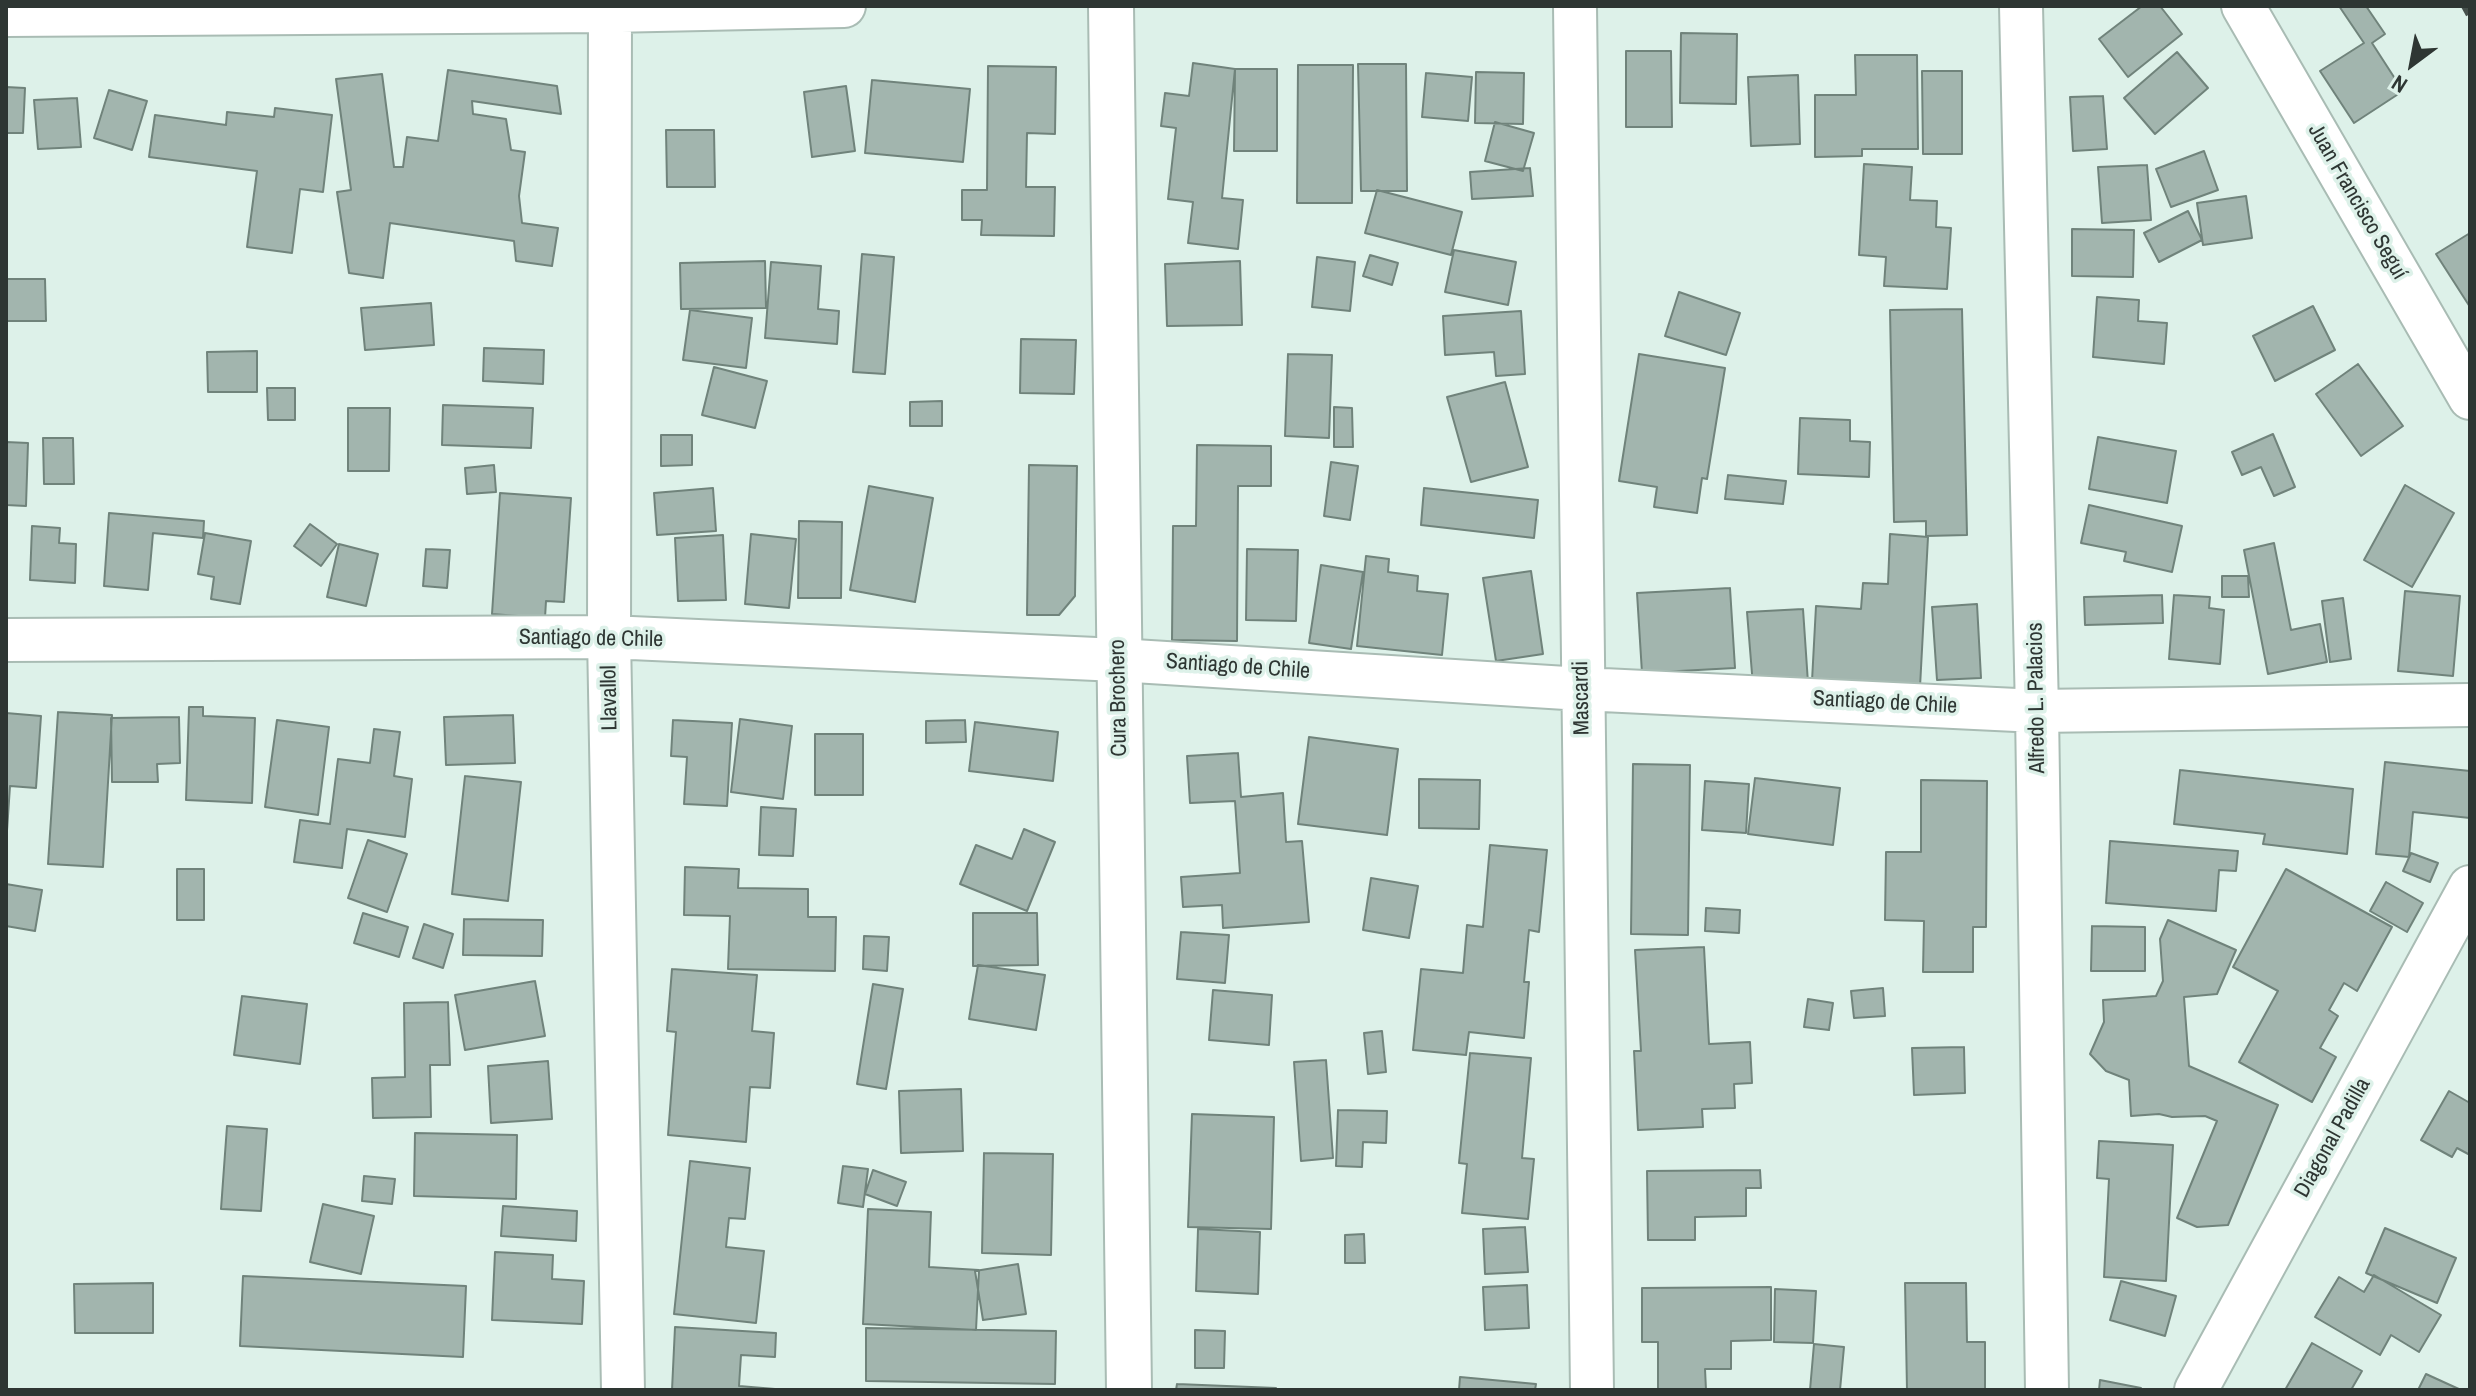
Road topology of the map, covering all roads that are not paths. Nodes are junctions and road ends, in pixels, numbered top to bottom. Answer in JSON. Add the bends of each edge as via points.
{"nodes":[{"id":1,"x":844,"y":6,"type":"edge"},
{"id":2,"x":1111,"y":6,"type":"edge"},
{"id":3,"x":1575,"y":6,"type":"edge"},
{"id":4,"x":2021,"y":6,"type":"edge"},
{"id":5,"x":2243,"y":6,"type":"edge"},
{"id":6,"x":610,"y":8,"type":"edge"},
{"id":7,"x":6,"y":15,"type":"edge"},
{"id":8,"x":2470,"y":398,"type":"edge"},
{"id":9,"x":609,"y":637,"type":"junction"},
{"id":10,"x":6,"y":640,"type":"edge"},
{"id":11,"x":1118,"y":660,"type":"junction"},
{"id":12,"x":1582,"y":689,"type":"junction"},
{"id":13,"x":2470,"y":705,"type":"edge"},
{"id":14,"x":2037,"y":711,"type":"junction"},
{"id":15,"x":2470,"y":887,"type":"edge"},
{"id":16,"x":623,"y":1390,"type":"edge"},
{"id":17,"x":1129,"y":1390,"type":"edge"},
{"id":18,"x":1592,"y":1390,"type":"edge"},
{"id":19,"x":2047,"y":1390,"type":"edge"},
{"id":20,"x":2196,"y":1390,"type":"edge"}],
"edges":[{"from":1,"to":6,"type":"street"},
{"from":2,"to":11,"type":"street","name":"Cura Brochero"},
{"from":3,"to":12,"type":"street","name":"Mascardi"},
{"from":4,"to":14,"type":"street","name":"Alfredo L. Palacios"},
{"from":5,"to":8,"type":"street","name":"Juan Francisco Seguí"},
{"from":6,"to":7,"type":"street"},
{"from":6,"to":9,"type":"street","name":"Llavallol"},
{"from":9,"to":10,"type":"street","name":"Santiago de Chile"},
{"from":9,"to":11,"type":"street","name":"Santiago de Chile"},
{"from":9,"to":16,"type":"street","name":"Llavallol"},
{"from":11,"to":12,"type":"street","name":"Santiago de Chile"},
{"from":11,"to":17,"type":"street","name":"Cura Brochero"},
{"from":12,"to":14,"type":"street","name":"Santiago de Chile"},
{"from":12,"to":18,"type":"street","name":"Mascardi"},
{"from":13,"to":14,"type":"street","name":"Santiago de Chile"},
{"from":14,"to":19,"type":"street","name":"Alfredo L. Palacios"},
{"from":15,"to":20,"type":"street","name":"Diagonal Padilla"}]}
